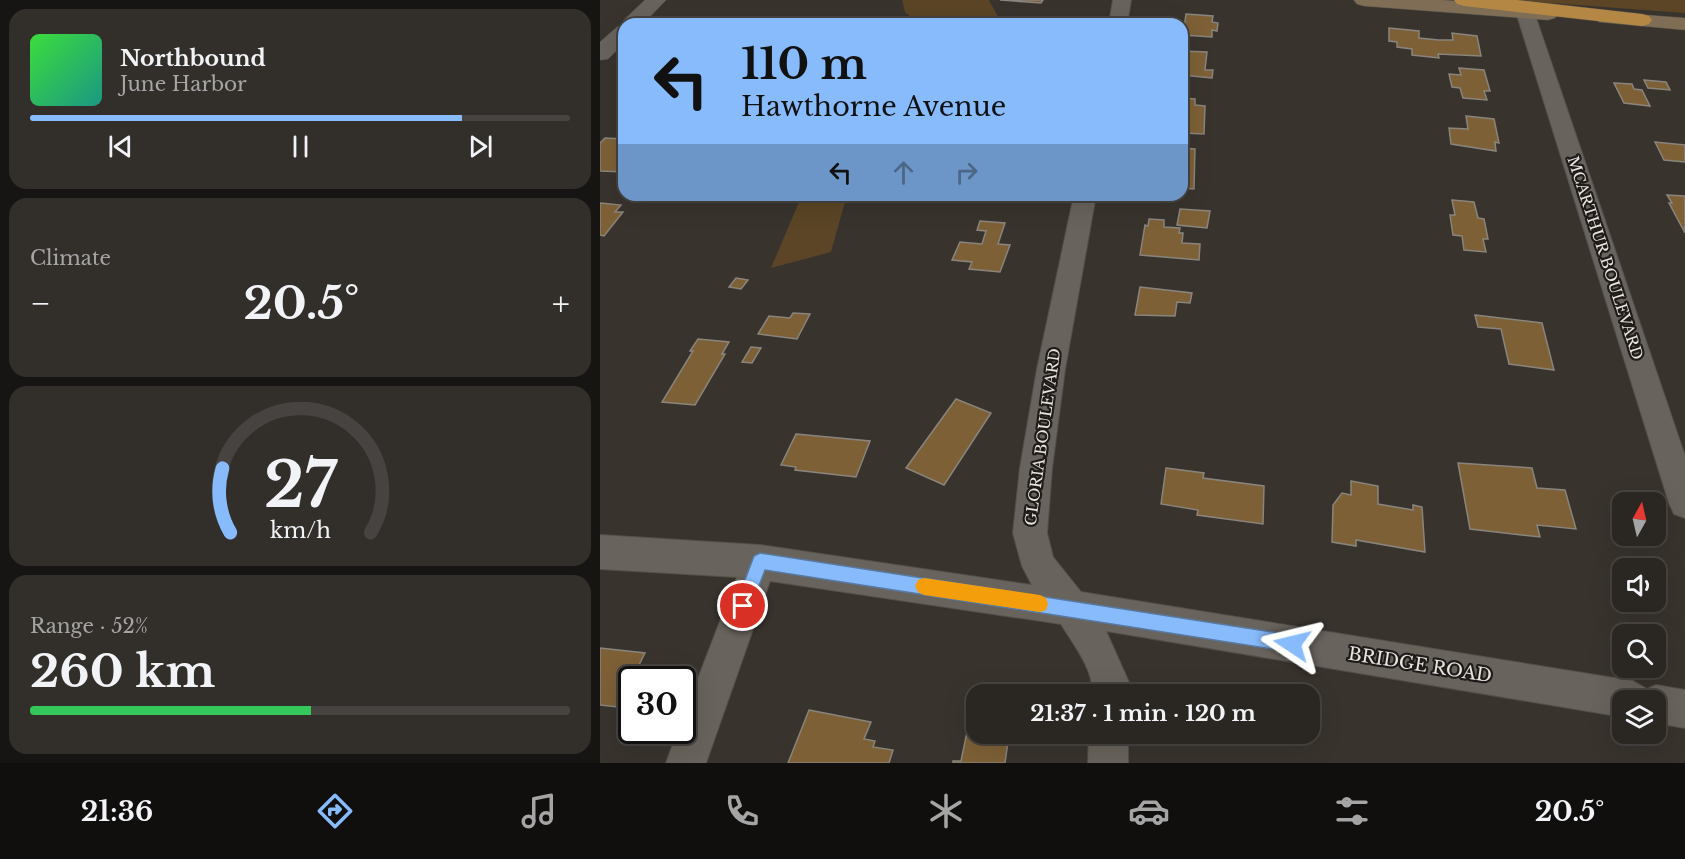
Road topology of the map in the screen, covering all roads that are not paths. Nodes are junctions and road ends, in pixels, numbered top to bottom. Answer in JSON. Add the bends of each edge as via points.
{"nodes":[{"id":1,"x":656,"y":0,"type":"edge"},
{"id":2,"x":1122,"y":0,"type":"edge"},
{"id":3,"x":1364,"y":0,"type":"edge"},
{"id":4,"x":1464,"y":0,"type":"edge"},
{"id":5,"x":1525,"y":12,"type":"junction"},
{"id":6,"x":637,"y":18,"type":"edge"},
{"id":7,"x":1119,"y":18,"type":"edge"},
{"id":8,"x":1642,"y":20,"type":"junction"},
{"id":9,"x":1685,"y":24,"type":"edge"},
{"id":10,"x":618,"y":37,"type":"edge"},
{"id":11,"x":600,"y":54,"type":"edge"},
{"id":12,"x":1083,"y":201,"type":"edge"},
{"id":13,"x":1685,"y":503,"type":"edge"},
{"id":14,"x":600,"y":552,"type":"edge"},
{"id":15,"x":760,"y":562,"type":"junction"},
{"id":16,"x":1072,"y":609,"type":"junction"},
{"id":17,"x":1111,"y":684,"type":"edge"},
{"id":18,"x":1612,"y":696,"type":"edge"},
{"id":19,"x":1666,"y":706,"type":"edge"},
{"id":20,"x":1685,"y":709,"type":"edge"},
{"id":21,"x":1109,"y":744,"type":"edge"},
{"id":22,"x":686,"y":763,"type":"edge"},
{"id":23,"x":1108,"y":763,"type":"edge"}],
"edges":[{"from":1,"to":6,"type":"street"},
{"from":2,"to":7,"type":"street"},
{"from":3,"to":5,"type":"main road"},
{"from":4,"to":8,"type":"highway"},
{"from":5,"to":8,"type":"main road"},
{"from":5,"to":13,"type":"street","name":"MCARTHUR BOULEVARD"},
{"from":8,"to":9,"type":"main road"},
{"from":10,"to":11,"type":"street"},
{"from":12,"to":16,"type":"street","name":"GLORIA BOULEVARD","via":[[1049,380],[1030,533],[1039,566]]},
{"from":14,"to":15,"type":"street","name":"BRIDGE ROAD"},
{"from":15,"to":16,"type":"street","name":"BRIDGE ROAD"},
{"from":15,"to":22,"type":"street"},
{"from":16,"to":17,"type":"street","name":"GLORIA BOULEVARD","via":[[1096,648]]},
{"from":16,"to":18,"type":"street","name":"BRIDGE ROAD"},
{"from":19,"to":20,"type":"street"},
{"from":21,"to":23,"type":"street"}]}
